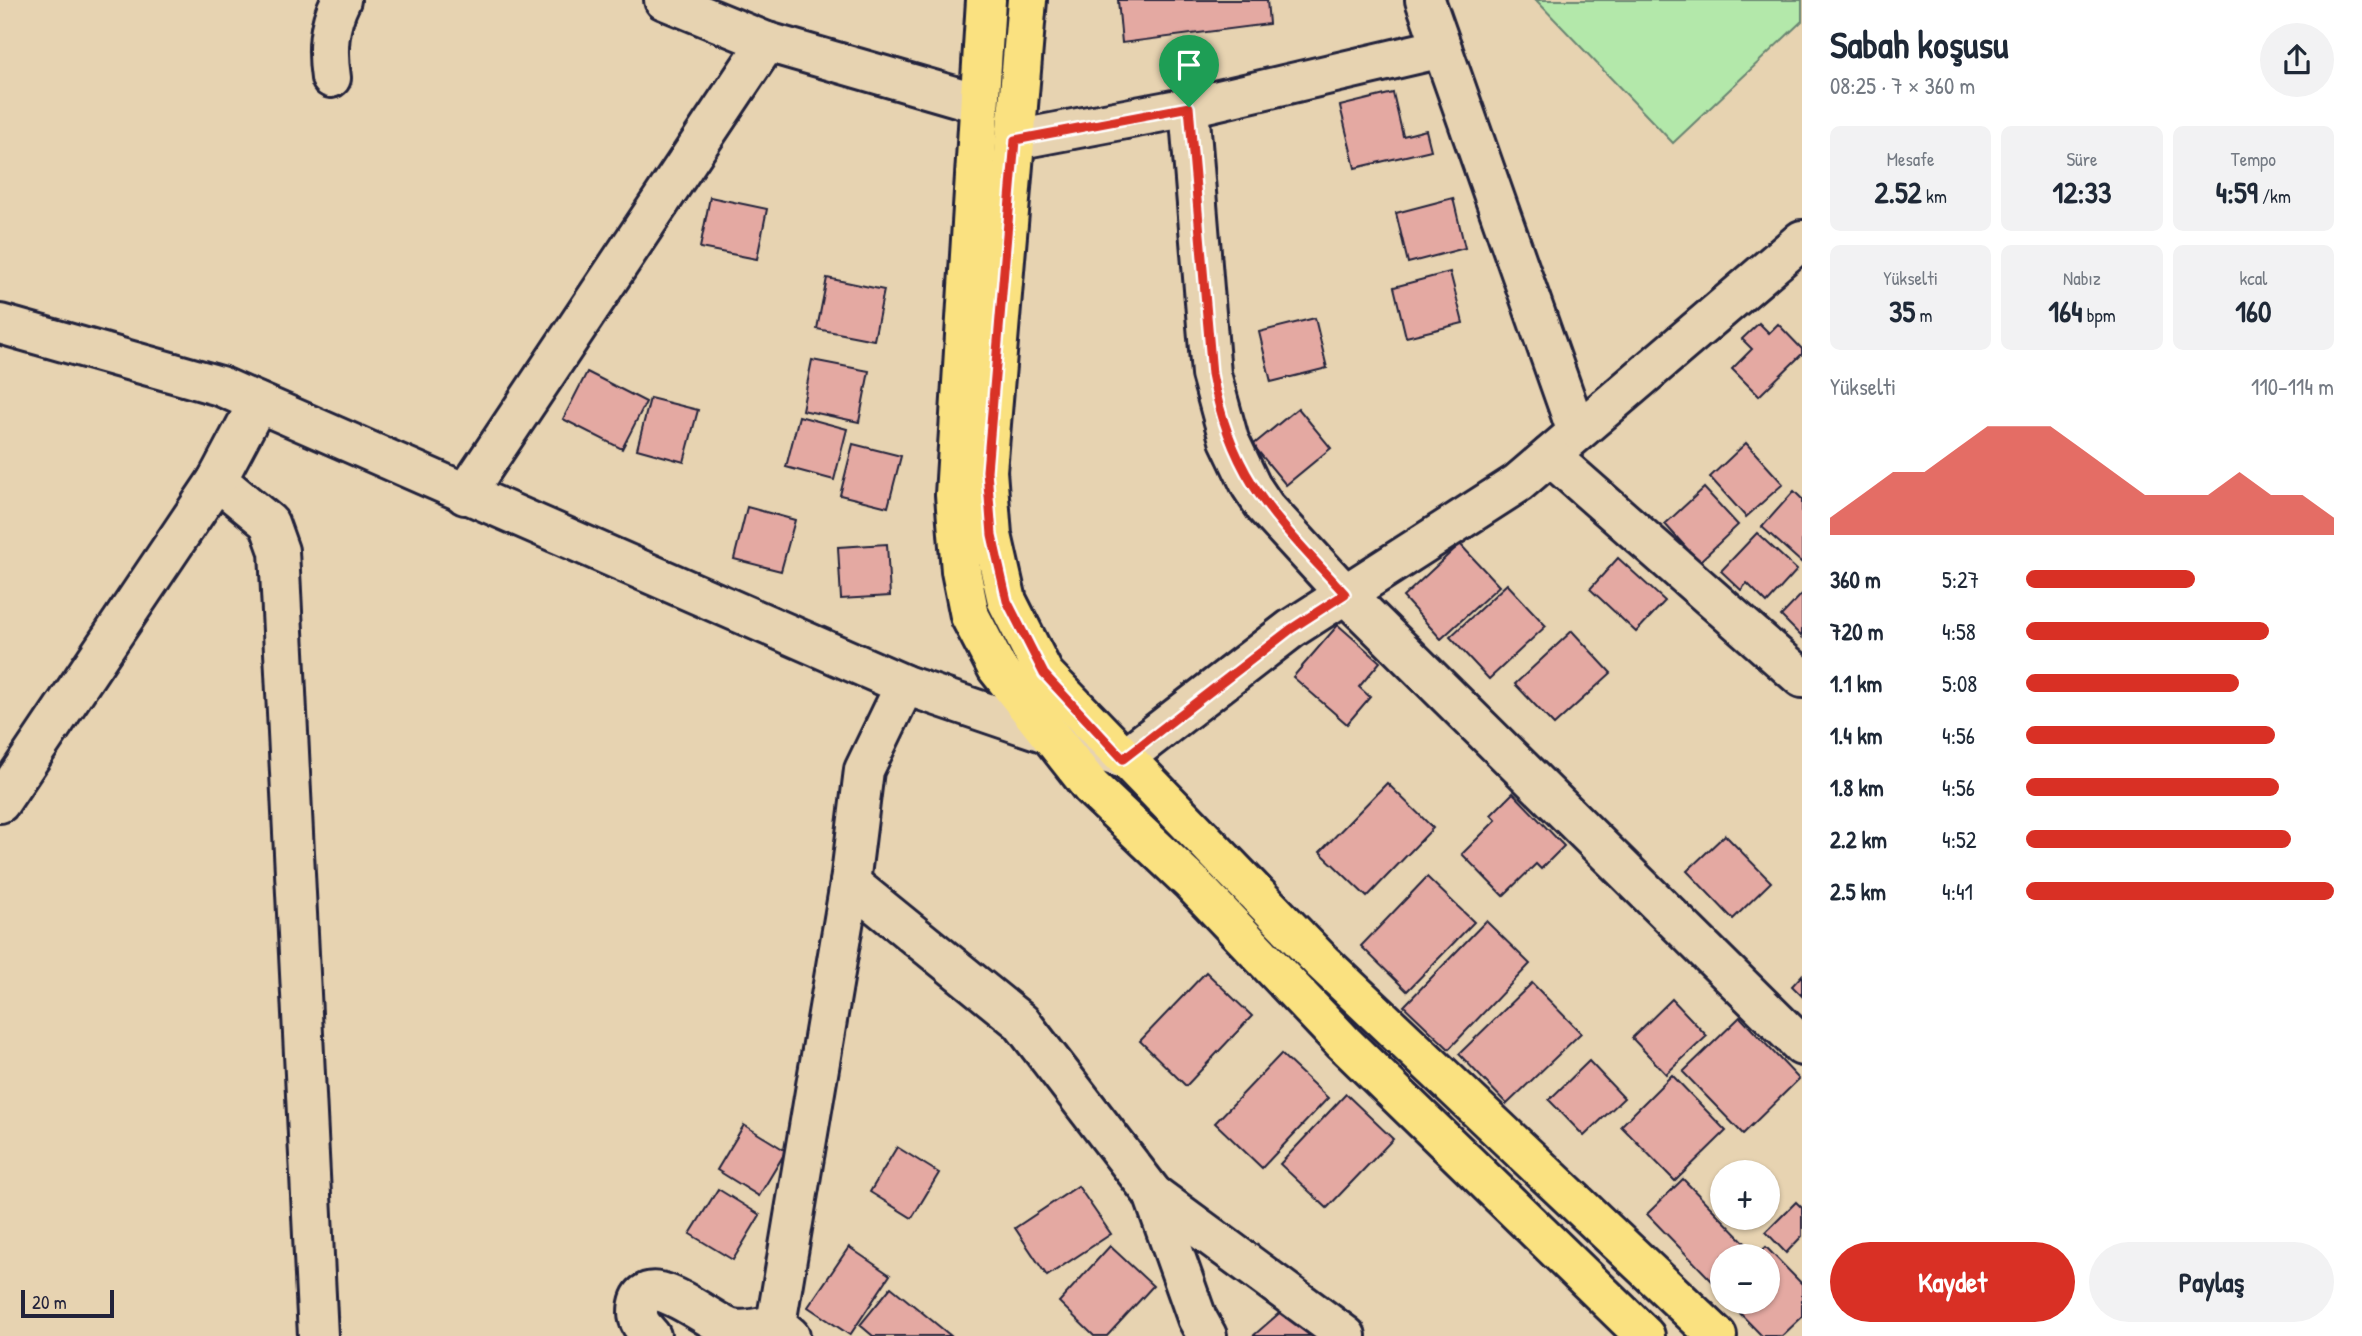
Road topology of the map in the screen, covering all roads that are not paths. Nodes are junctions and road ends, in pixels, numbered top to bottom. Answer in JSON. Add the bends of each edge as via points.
{"nodes":[{"id":1,"x":341,"y":0,"type":"edge"},
{"id":2,"x":664,"y":0,"type":"edge"},
{"id":3,"x":986,"y":0,"type":"edge"},
{"id":4,"x":1027,"y":0,"type":"edge"},
{"id":5,"x":1425,"y":0,"type":"edge"},
{"id":6,"x":767,"y":42,"type":"junction"},
{"id":7,"x":1442,"y":48,"type":"junction"},
{"id":8,"x":331,"y":78,"type":"dead end"},
{"id":9,"x":978,"y":103,"type":"junction"},
{"id":10,"x":1189,"y":107,"type":"junction"},
{"id":11,"x":1015,"y":140,"type":"junction"},
{"id":12,"x":1802,"y":240,"type":"edge"},
{"id":13,"x":0,"y":324,"type":"edge"},
{"id":14,"x":258,"y":403,"type":"junction"},
{"id":15,"x":1564,"y":444,"type":"junction"},
{"id":16,"x":217,"y":480,"type":"junction"},
{"id":17,"x":465,"y":495,"type":"junction"},
{"id":18,"x":1345,"y":594,"type":"junction"},
{"id":19,"x":1802,"y":678,"type":"edge"},
{"id":20,"x":905,"y":684,"type":"junction"},
{"id":21,"x":1046,"y":732,"type":"junction"},
{"id":22,"x":1123,"y":759,"type":"junction"},
{"id":23,"x":0,"y":803,"type":"edge"},
{"id":24,"x":850,"y":883,"type":"junction"},
{"id":25,"x":1802,"y":1045,"type":"edge"},
{"id":26,"x":1153,"y":1194,"type":"junction"},
{"id":27,"x":783,"y":1330,"type":"edge"},
{"id":28,"x":318,"y":1336,"type":"edge"},
{"id":29,"x":651,"y":1336,"type":"edge"},
{"id":30,"x":1207,"y":1336,"type":"edge"},
{"id":31,"x":1346,"y":1336,"type":"edge"},
{"id":32,"x":1645,"y":1336,"type":"edge"},
{"id":33,"x":1717,"y":1336,"type":"edge"}],
"edges":[{"from":1,"to":8,"type":"street","via":[[330,32]]},
{"from":2,"to":6,"type":"street"},
{"from":3,"to":9,"type":"main road"},
{"from":4,"to":11,"type":"main road"},
{"from":5,"to":7,"type":"street"},
{"from":6,"to":9,"type":"street"},
{"from":6,"to":17,"type":"street"},
{"from":7,"to":10,"type":"street"},
{"from":7,"to":15,"type":"street"},
{"from":9,"to":21,"type":"main road","via":[[956,495],[961,571],[970,616],[998,668]]},
{"from":10,"to":11,"type":"street"},
{"from":10,"to":18,"type":"street","via":[[1218,407],[1229,440],[1265,507]]},
{"from":11,"to":22,"type":"main road","via":[[987,471],[992,535],[1007,601],[1044,674]]},
{"from":12,"to":15,"type":"street"},
{"from":13,"to":14,"type":"street","via":[[220,386]]},
{"from":14,"to":16,"type":"street"},
{"from":14,"to":17,"type":"street"},
{"from":15,"to":18,"type":"street","via":[[1518,483]]},
{"from":15,"to":19,"type":"street"},
{"from":16,"to":23,"type":"street"},
{"from":16,"to":28,"type":"street","via":[[269,523],[279,551]]},
{"from":17,"to":20,"type":"street"},
{"from":18,"to":22,"type":"street","via":[[1291,629]]},
{"from":18,"to":25,"type":"street"},
{"from":20,"to":21,"type":"street"},
{"from":20,"to":24,"type":"street","via":[[864,769]]},
{"from":21,"to":22,"type":"street"},
{"from":21,"to":32,"type":"main road","via":[[1091,787],[1191,882],[1344,1043]]},
{"from":22,"to":33,"type":"main road","via":[[1322,962]]},
{"from":24,"to":26,"type":"street","via":[[1021,1022]]},
{"from":24,"to":27,"type":"street"},
{"from":26,"to":30,"type":"street"},
{"from":26,"to":31,"type":"street"},
{"from":27,"to":29,"type":"street","via":[[718,1325],[659,1290],[638,1306],[638,1318]]}]}
